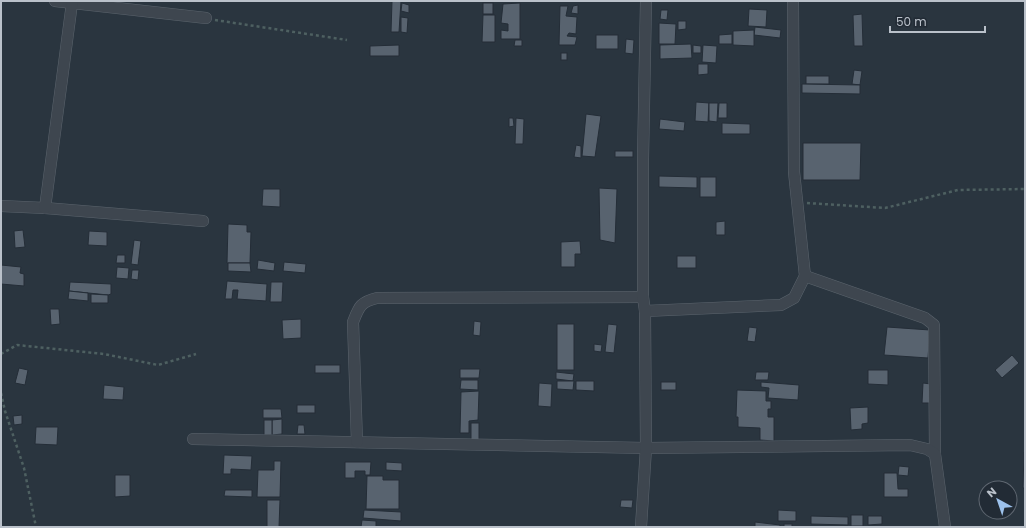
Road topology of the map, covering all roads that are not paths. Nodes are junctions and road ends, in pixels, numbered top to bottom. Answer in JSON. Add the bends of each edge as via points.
{"nodes":[{"id":1,"x":56,"y":1,"type":"edge"},
{"id":2,"x":646,"y":1,"type":"edge"},
{"id":3,"x":793,"y":1,"type":"edge"},
{"id":4,"x":72,"y":3,"type":"junction"},
{"id":5,"x":206,"y":18,"type":"road end"},
{"id":6,"x":1,"y":206,"type":"edge"},
{"id":7,"x":45,"y":208,"type":"junction"},
{"id":8,"x":203,"y":221,"type":"dead end"},
{"id":9,"x":805,"y":276,"type":"junction"},
{"id":10,"x":644,"y":298,"type":"junction"},
{"id":11,"x":645,"y":311,"type":"junction"},
{"id":12,"x":193,"y":439,"type":"dead end"},
{"id":13,"x":357,"y":442,"type":"junction"},
{"id":14,"x":646,"y":448,"type":"junction"},
{"id":15,"x":935,"y":454,"type":"junction"},
{"id":16,"x":641,"y":527,"type":"edge"},
{"id":17,"x":945,"y":527,"type":"edge"}],
"edges":[{"from":1,"to":4,"type":"street"},
{"from":2,"to":10,"type":"street"},
{"from":3,"to":9,"type":"street","via":[[794,172]]},
{"from":4,"to":5,"type":"street"},
{"from":4,"to":7,"type":"street"},
{"from":6,"to":7,"type":"street"},
{"from":7,"to":8,"type":"street"},
{"from":9,"to":11,"type":"street","via":[[794,298],[781,305]]},
{"from":9,"to":15,"type":"street","via":[[925,318],[934,325]]},
{"from":10,"to":11,"type":"street"},
{"from":10,"to":13,"type":"street","via":[[367,300],[359,308],[353,322]]},
{"from":11,"to":14,"type":"street"},
{"from":12,"to":13,"type":"street"},
{"from":13,"to":14,"type":"street"},
{"from":14,"to":15,"type":"street","via":[[910,445]]},
{"from":14,"to":16,"type":"street"},
{"from":15,"to":17,"type":"street"}]}
